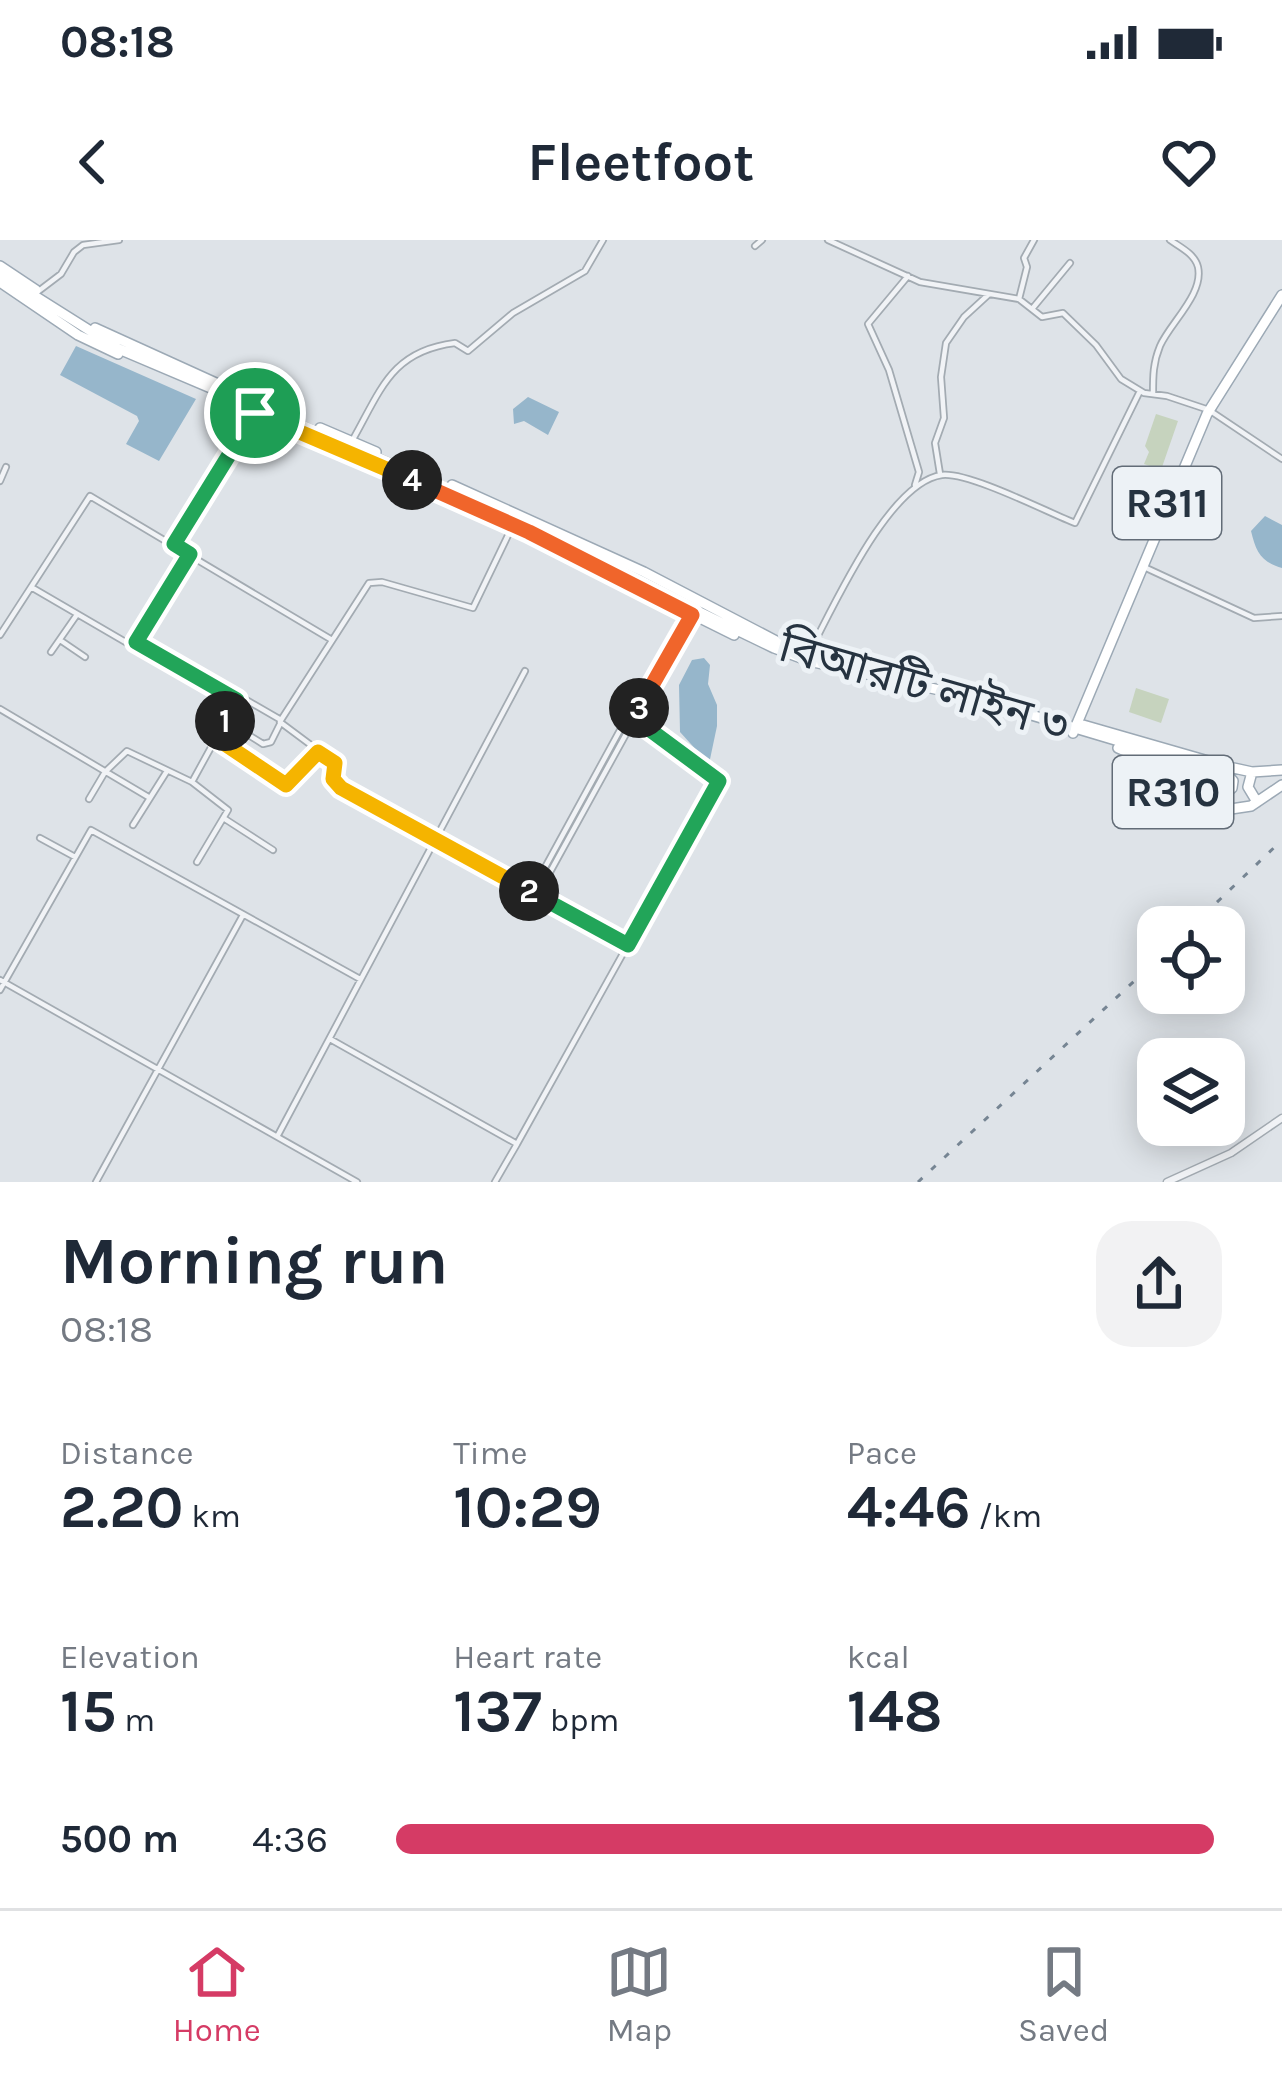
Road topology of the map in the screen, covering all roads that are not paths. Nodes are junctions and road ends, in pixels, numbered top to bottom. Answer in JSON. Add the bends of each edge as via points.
{"nodes":[{"id":1,"x":118,"y":240,"type":"edge"},
{"id":2,"x":603,"y":240,"type":"edge"},
{"id":3,"x":762,"y":240,"type":"edge"},
{"id":4,"x":828,"y":240,"type":"edge"},
{"id":5,"x":1034,"y":240,"type":"edge"},
{"id":6,"x":1170,"y":240,"type":"edge"},
{"id":7,"x":755,"y":246,"type":"dead end"},
{"id":8,"x":1070,"y":263,"type":"dead end"},
{"id":9,"x":0,"y":274,"type":"edge"},
{"id":10,"x":908,"y":276,"type":"junction"},
{"id":11,"x":988,"y":295,"type":"junction"},
{"id":12,"x":34,"y":296,"type":"junction"},
{"id":13,"x":1282,"y":296,"type":"edge"},
{"id":14,"x":1019,"y":299,"type":"junction"},
{"id":15,"x":1032,"y":309,"type":"junction"},
{"id":16,"x":1140,"y":391,"type":"junction"},
{"id":17,"x":1153,"y":394,"type":"junction"},
{"id":18,"x":1209,"y":410,"type":"junction"},
{"id":19,"x":255,"y":413,"type":"junction"},
{"id":20,"x":352,"y":441,"type":"junction"},
{"id":21,"x":1282,"y":459,"type":"edge"},
{"id":22,"x":6,"y":467,"type":"dead end"},
{"id":23,"x":940,"y":475,"type":"junction"},
{"id":24,"x":0,"y":481,"type":"edge"},
{"id":25,"x":914,"y":488,"type":"junction"},
{"id":26,"x":513,"y":525,"type":"junction"},
{"id":27,"x":174,"y":544,"type":"junction"},
{"id":28,"x":190,"y":554,"type":"junction"},
{"id":29,"x":1140,"y":566,"type":"junction"},
{"id":30,"x":30,"y":587,"type":"junction"},
{"id":31,"x":688,"y":613,"type":"junction"},
{"id":32,"x":76,"y":616,"type":"junction"},
{"id":33,"x":1282,"y":616,"type":"edge"},
{"id":34,"x":0,"y":635,"type":"edge"},
{"id":35,"x":60,"y":640,"type":"junction"},
{"id":36,"x":332,"y":640,"type":"junction"},
{"id":37,"x":136,"y":642,"type":"junction"},
{"id":38,"x":51,"y":652,"type":"dead end"},
{"id":39,"x":809,"y":653,"type":"junction"},
{"id":40,"x":85,"y":657,"type":"dead end"},
{"id":41,"x":526,"y":670,"type":"dead end"},
{"id":42,"x":237,"y":700,"type":"junction"},
{"id":43,"x":0,"y":710,"type":"edge"},
{"id":44,"x":634,"y":718,"type":"junction"},
{"id":45,"x":226,"y":721,"type":"junction"},
{"id":46,"x":280,"y":722,"type":"junction"},
{"id":47,"x":1074,"y":728,"type":"junction"},
{"id":48,"x":216,"y":738,"type":"junction"},
{"id":49,"x":1138,"y":748,"type":"junction"},
{"id":50,"x":318,"y":752,"type":"junction"},
{"id":51,"x":1177,"y":758,"type":"junction"},
{"id":52,"x":1228,"y":766,"type":"junction"},
{"id":53,"x":1282,"y":770,"type":"edge"},
{"id":54,"x":167,"y":771,"type":"junction"},
{"id":55,"x":105,"y":772,"type":"junction"},
{"id":56,"x":1252,"y":772,"type":"junction"},
{"id":57,"x":1166,"y":778,"type":"junction"},
{"id":58,"x":192,"y":782,"type":"junction"},
{"id":59,"x":1282,"y":785,"type":"edge"},
{"id":60,"x":150,"y":798,"type":"junction"},
{"id":61,"x":89,"y":799,"type":"dead end"},
{"id":62,"x":1257,"y":802,"type":"junction"},
{"id":63,"x":1220,"y":806,"type":"junction"},
{"id":64,"x":225,"y":819,"type":"junction"},
{"id":65,"x":133,"y":824,"type":"dead end"},
{"id":66,"x":40,"y":838,"type":"dead end"},
{"id":67,"x":437,"y":841,"type":"junction"},
{"id":68,"x":273,"y":850,"type":"dead end"},
{"id":69,"x":75,"y":857,"type":"junction"},
{"id":70,"x":197,"y":862,"type":"dead end"},
{"id":71,"x":546,"y":873,"type":"junction"},
{"id":72,"x":510,"y":880,"type":"junction"},
{"id":73,"x":560,"y":908,"type":"junction"},
{"id":74,"x":243,"y":915,"type":"junction"},
{"id":75,"x":628,"y":945,"type":"junction"},
{"id":76,"x":360,"y":980,"type":"junction"},
{"id":77,"x":1,"y":984,"type":"edge"},
{"id":78,"x":329,"y":1039,"type":"junction"},
{"id":79,"x":158,"y":1069,"type":"junction"},
{"id":80,"x":1282,"y":1118,"type":"edge"},
{"id":81,"x":278,"y":1136,"type":"junction"},
{"id":82,"x":517,"y":1144,"type":"junction"},
{"id":83,"x":96,"y":1182,"type":"edge"},
{"id":84,"x":357,"y":1182,"type":"edge"},
{"id":85,"x":495,"y":1182,"type":"edge"},
{"id":86,"x":1167,"y":1182,"type":"edge"}],
"edges":[{"from":1,"to":12,"type":"street","via":[[83,245]]},
{"from":2,"to":20,"type":"street","via":[[586,271],[513,314],[478,346],[428,346],[403,359]]},
{"from":3,"to":7,"type":"street"},
{"from":4,"to":10,"type":"street"},
{"from":5,"to":14,"type":"street"},
{"from":6,"to":17,"type":"street","via":[[1194,260],[1198,275],[1157,354]]},
{"from":8,"to":15,"type":"street"},
{"from":9,"to":12,"type":"main road","number":"R310"},
{"from":10,"to":11,"type":"street"},
{"from":10,"to":25,"type":"street","via":[[868,324],[919,472]]},
{"from":11,"to":14,"type":"street"},
{"from":11,"to":23,"type":"street","via":[[946,343],[944,418],[935,442]]},
{"from":12,"to":19,"type":"main road","number":"R310","via":[[106,350]]},
{"from":12,"to":20,"type":"main road","number":"R310","via":[[116,340]]},
{"from":12,"to":47,"type":"main road","name":"বিআরটি লাইন ৩","via":[[119,349],[423,478],[774,648]]},
{"from":13,"to":18,"type":"main road","number":"R311"},
{"from":14,"to":15,"type":"street"},
{"from":15,"to":16,"type":"street","via":[[1042,317],[1063,314]]},
{"from":16,"to":17,"type":"street"},
{"from":16,"to":23,"type":"street","via":[[1075,523]]},
{"from":17,"to":18,"type":"street"},
{"from":18,"to":21,"type":"street"},
{"from":18,"to":29,"type":"main road","number":"R311"},
{"from":19,"to":26,"type":"main road","number":"R310"},
{"from":19,"to":27,"type":"street"},
{"from":20,"to":39,"type":"main road","number":"R310"},
{"from":22,"to":24,"type":"street"},
{"from":23,"to":25,"type":"street"},
{"from":25,"to":39,"type":"street","via":[[850,567]]},
{"from":26,"to":31,"type":"main road","number":"R310"},
{"from":26,"to":36,"type":"street","via":[[473,608],[374,581]]},
{"from":27,"to":28,"type":"street"},
{"from":27,"to":30,"type":"street","via":[[90,496]]},
{"from":28,"to":36,"type":"street"},
{"from":28,"to":37,"type":"street"},
{"from":29,"to":33,"type":"street","via":[[1254,618]]},
{"from":29,"to":47,"type":"main road","number":"R311"},
{"from":30,"to":32,"type":"street"},
{"from":30,"to":34,"type":"street"},
{"from":31,"to":44,"type":"street"},
{"from":31,"to":47,"type":"main road","number":"R310","via":[[809,666]]},
{"from":31,"to":71,"type":"street"},
{"from":32,"to":35,"type":"street"},
{"from":32,"to":37,"type":"street","via":[[129,647]]},
{"from":35,"to":38,"type":"street"},
{"from":35,"to":40,"type":"street"},
{"from":36,"to":46,"type":"street"},
{"from":37,"to":42,"type":"street"},
{"from":39,"to":47,"type":"main road","number":"R310","via":[[973,691]]},
{"from":41,"to":67,"type":"street"},
{"from":42,"to":45,"type":"street"},
{"from":42,"to":46,"type":"street"},
{"from":43,"to":55,"type":"street"},
{"from":44,"to":71,"type":"street"},
{"from":44,"to":75,"type":"street","via":[[719,781]]},
{"from":45,"to":46,"type":"street","via":[[263,744]]},
{"from":45,"to":48,"type":"street"},
{"from":46,"to":50,"type":"street"},
{"from":47,"to":49,"type":"main road","name":"বিআরটি লাইন ৩"},
{"from":47,"to":52,"type":"main road","number":"R310"},
{"from":47,"to":63,"type":"main road","number":"R310","via":[[1136,756],[1168,790]]},
{"from":48,"to":50,"type":"street","via":[[286,785]]},
{"from":48,"to":58,"type":"street"},
{"from":49,"to":51,"type":"main road","name":"বিআরটি লাইন ৩"},
{"from":49,"to":57,"type":"main road","name":"বিআরটি লাইন ৩"},
{"from":50,"to":67,"type":"street","via":[[335,763],[341,788]]},
{"from":51,"to":57,"type":"main road"},
{"from":51,"to":57,"type":"main road","name":"বিআরটি লাইন ৩","via":[[1226,773],[1232,788],[1219,798]]},
{"from":52,"to":56,"type":"main road","number":"R310"},
{"from":52,"to":63,"type":"main road","via":[[1238,788]]},
{"from":53,"to":56,"type":"main road","number":"R310"},
{"from":54,"to":55,"type":"street","via":[[127,752]]},
{"from":54,"to":58,"type":"street"},
{"from":54,"to":60,"type":"street"},
{"from":55,"to":60,"type":"street"},
{"from":55,"to":61,"type":"street"},
{"from":56,"to":62,"type":"main road","via":[[1247,787]]},
{"from":58,"to":64,"type":"street","via":[[226,806]]},
{"from":59,"to":62,"type":"main road","number":"R310"},
{"from":60,"to":65,"type":"street"},
{"from":62,"to":63,"type":"main road","number":"R310"},
{"from":64,"to":68,"type":"street"},
{"from":64,"to":70,"type":"street"},
{"from":66,"to":69,"type":"street"},
{"from":67,"to":72,"type":"street"},
{"from":67,"to":76,"type":"street"},
{"from":69,"to":74,"type":"street","via":[[91,830]]},
{"from":69,"to":77,"type":"street"},
{"from":71,"to":72,"type":"street"},
{"from":71,"to":73,"type":"street"},
{"from":72,"to":73,"type":"street"},
{"from":73,"to":75,"type":"street"},
{"from":74,"to":76,"type":"street"},
{"from":74,"to":79,"type":"street"},
{"from":75,"to":82,"type":"street"},
{"from":76,"to":78,"type":"street"},
{"from":77,"to":79,"type":"street"},
{"from":78,"to":81,"type":"street"},
{"from":78,"to":82,"type":"street"},
{"from":79,"to":81,"type":"street"},
{"from":79,"to":83,"type":"street"},
{"from":80,"to":86,"type":"street","via":[[1232,1154]]},
{"from":81,"to":84,"type":"street"},
{"from":82,"to":85,"type":"street"}]}
